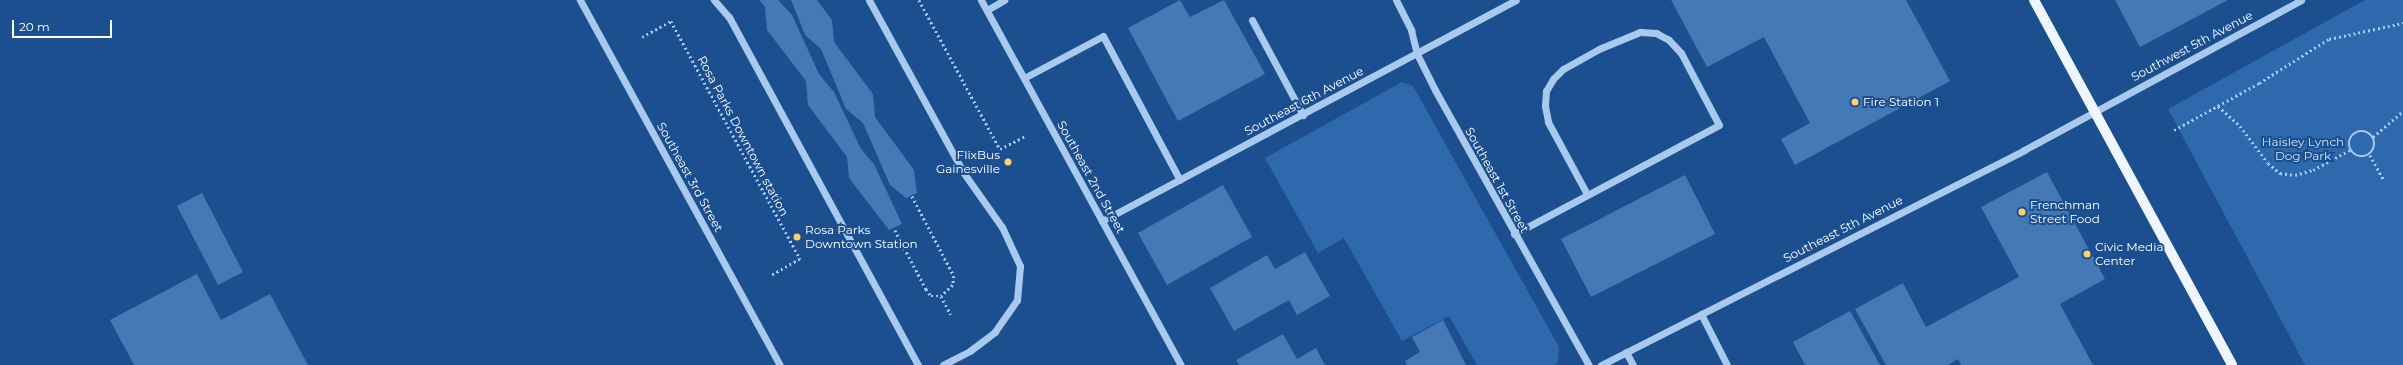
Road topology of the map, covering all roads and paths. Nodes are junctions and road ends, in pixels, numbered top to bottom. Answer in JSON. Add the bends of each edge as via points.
{"nodes":[{"id":1,"x":580,"y":0,"type":"edge"},
{"id":2,"x":714,"y":0,"type":"edge"},
{"id":3,"x":869,"y":0,"type":"edge"},
{"id":4,"x":919,"y":0,"type":"edge"},
{"id":5,"x":981,"y":0,"type":"edge"},
{"id":6,"x":1004,"y":0,"type":"edge"},
{"id":7,"x":1396,"y":0,"type":"edge"},
{"id":8,"x":1516,"y":0,"type":"edge"},
{"id":9,"x":2034,"y":0,"type":"edge"},
{"id":10,"x":2301,"y":0,"type":"edge"},
{"id":11,"x":987,"y":10,"type":"junction"},
{"id":12,"x":1252,"y":20,"type":"dead end"},
{"id":13,"x":2403,"y":23,"type":"edge"},
{"id":14,"x":642,"y":37,"type":"dead end"},
{"id":15,"x":1417,"y":54,"type":"junction"},
{"id":16,"x":1024,"y":78,"type":"junction"},
{"id":17,"x":2218,"y":106,"type":"junction"},
{"id":18,"x":2094,"y":111,"type":"junction"},
{"id":19,"x":2403,"y":111,"type":"edge"},
{"id":20,"x":1303,"y":115,"type":"junction"},
{"id":21,"x":2174,"y":130,"type":"dead end"},
{"id":22,"x":1025,"y":136,"type":"dead end"},
{"id":23,"x":2374,"y":137,"type":"junction"},
{"id":24,"x":2350,"y":150,"type":"junction"},
{"id":25,"x":2370,"y":155,"type":"junction"},
{"id":26,"x":1180,"y":180,"type":"junction"},
{"id":27,"x":2384,"y":180,"type":"dead end"},
{"id":28,"x":1587,"y":194,"type":"junction"},
{"id":29,"x":912,"y":196,"type":"dead end"},
{"id":30,"x":1102,"y":221,"type":"junction"},
{"id":31,"x":895,"y":230,"type":"dead end"},
{"id":32,"x":1514,"y":234,"type":"junction"},
{"id":33,"x":772,"y":275,"type":"dead end"},
{"id":34,"x":941,"y":296,"type":"junction"},
{"id":35,"x":1701,"y":314,"type":"junction"},
{"id":36,"x":951,"y":315,"type":"dead end"},
{"id":37,"x":1626,"y":352,"type":"junction"},
{"id":38,"x":780,"y":365,"type":"edge"},
{"id":39,"x":918,"y":365,"type":"edge"},
{"id":40,"x":942,"y":365,"type":"edge"},
{"id":41,"x":1181,"y":365,"type":"edge"},
{"id":42,"x":1589,"y":365,"type":"edge"},
{"id":43,"x":1601,"y":365,"type":"edge"},
{"id":44,"x":1633,"y":365,"type":"edge"},
{"id":45,"x":1727,"y":365,"type":"edge"},
{"id":46,"x":2232,"y":365,"type":"edge"}],
"edges":[{"from":1,"to":38,"type":"street","name":"Southeast 3rd Street"},
{"from":2,"to":39,"type":"street","via":[[729,17]]},
{"from":3,"to":40,"type":"street","via":[[963,172],[1002,227],[1020,266],[1017,300],[995,332],[970,351]]},
{"from":4,"to":22,"type":"path","via":[[1000,148]]},
{"from":5,"to":11,"type":"street","name":"Southeast 2nd Street"},
{"from":6,"to":11,"type":"street"},
{"from":7,"to":15,"type":"street","name":"Southeast 1st Street","via":[[1411,30]]},
{"from":8,"to":15,"type":"street","name":"Southeast 6th Avenue"},
{"from":9,"to":18,"type":"main road"},
{"from":10,"to":18,"type":"street","name":"Southwest 5th Avenue"},
{"from":11,"to":16,"type":"street","name":"Southeast 2nd Street"},
{"from":12,"to":20,"type":"street"},
{"from":13,"to":17,"type":"path","via":[[2329,39]]},
{"from":14,"to":33,"type":"path","name":"Rosa Parks Downtown station","via":[[671,21],[800,259]]},
{"from":15,"to":20,"type":"street","name":"Southeast 6th Avenue"},
{"from":15,"to":32,"type":"street","name":"Southeast 1st Street"},
{"from":16,"to":26,"type":"street","via":[[1103,36]]},
{"from":16,"to":30,"type":"street","name":"Southeast 2nd Street"},
{"from":17,"to":21,"type":"path"},
{"from":17,"to":24,"type":"path","via":[[2240,126],[2268,163],[2280,173],[2295,175],[2312,170]]},
{"from":18,"to":35,"type":"street","name":"Southeast 5th Avenue","via":[[2024,150]]},
{"from":18,"to":46,"type":"main road"},
{"from":19,"to":23,"type":"path"},
{"from":20,"to":26,"type":"street","name":"Southeast 6th Avenue"},
{"from":23,"to":24,"type":"path","via":[[2367,131],[2357,131],[2349,141]]},
{"from":23,"to":25,"type":"path","via":[[2376,144]]},
{"from":24,"to":25,"type":"path","via":[[2362,157]]},
{"from":25,"to":27,"type":"path"},
{"from":26,"to":30,"type":"street","name":"Southeast 6th Avenue"},
{"from":28,"to":28,"type":"street","via":[[1719,125],[1681,53],[1669,40],[1656,33],[1640,32],[1599,49],[1563,68],[1546,91],[1548,122]]},
{"from":28,"to":32,"type":"street"},
{"from":29,"to":34,"type":"path","via":[[954,276],[953,284]]},
{"from":30,"to":41,"type":"street","name":"Southeast 2nd Street"},
{"from":31,"to":34,"type":"path","via":[[926,289],[932,296]]},
{"from":32,"to":42,"type":"street","name":"Southeast 1st Street"},
{"from":34,"to":36,"type":"path"},
{"from":35,"to":37,"type":"street","name":"Southeast 5th Avenue"},
{"from":35,"to":45,"type":"street"},
{"from":37,"to":43,"type":"street","name":"Southeast 5th Avenue"},
{"from":37,"to":44,"type":"street"}]}
